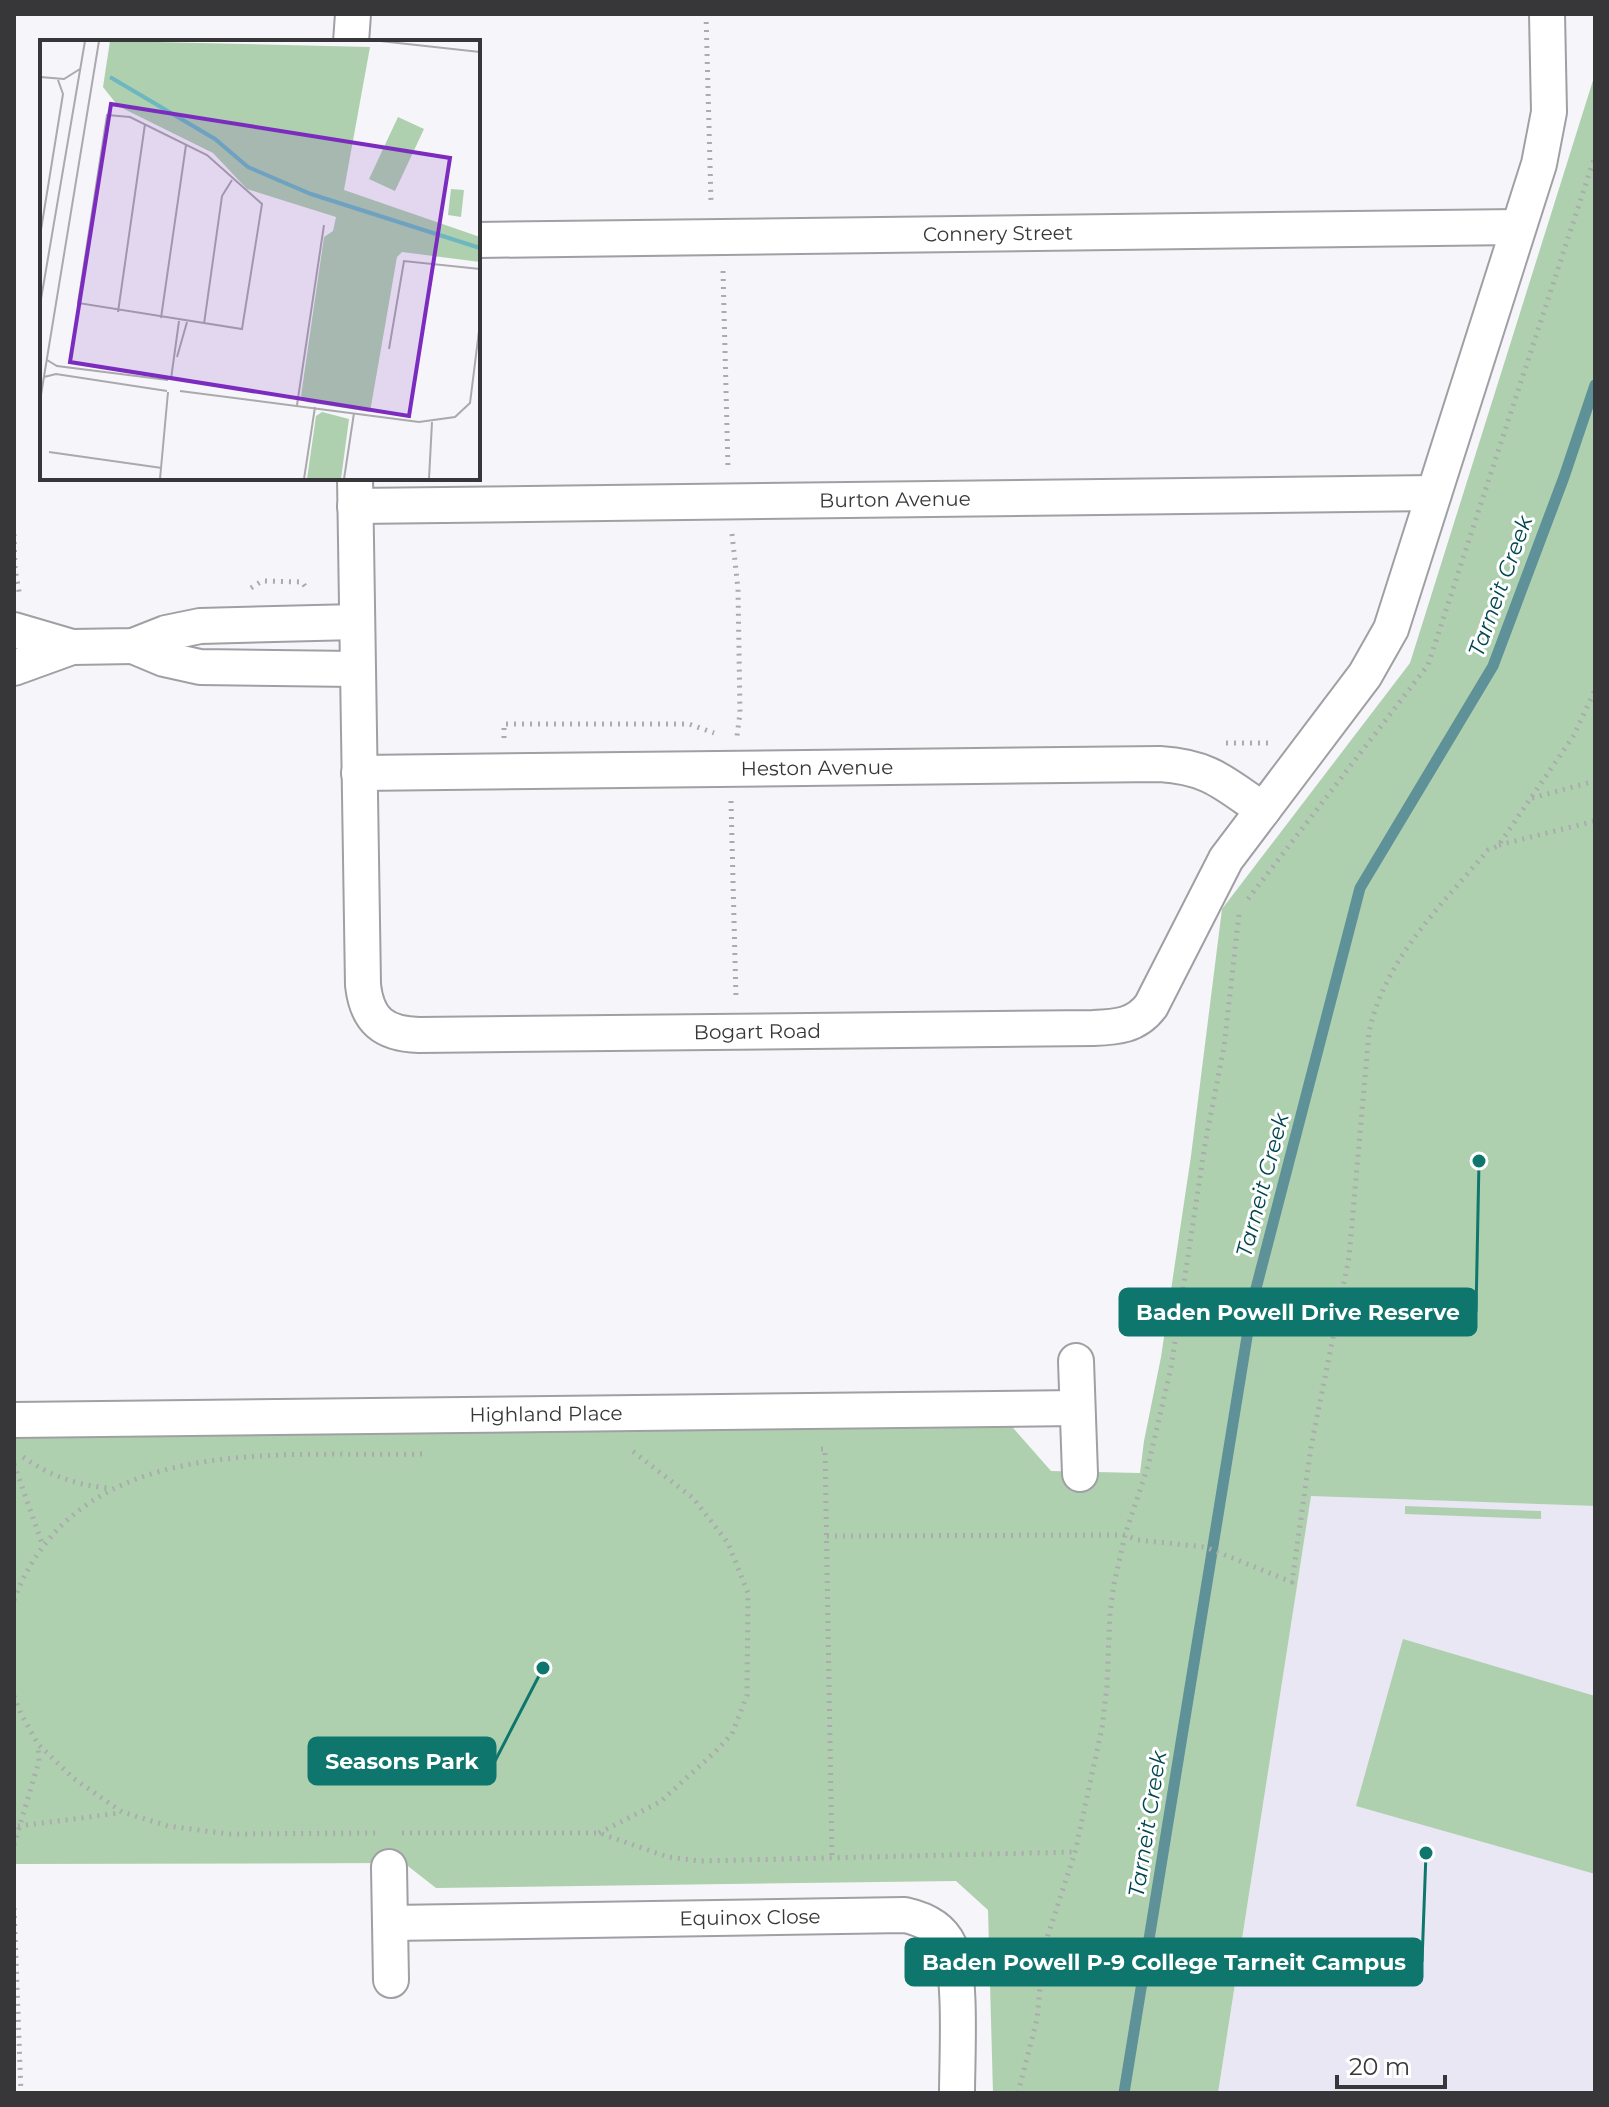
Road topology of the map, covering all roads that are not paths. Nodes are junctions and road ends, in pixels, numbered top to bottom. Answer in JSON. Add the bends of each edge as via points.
{"nodes":[{"id":1,"x":353,"y":14,"type":"edge"},
{"id":2,"x":1547,"y":14,"type":"edge"},
{"id":3,"x":351,"y":40,"type":"edge"},
{"id":4,"x":1518,"y":227,"type":"junction"},
{"id":5,"x":480,"y":240,"type":"edge"},
{"id":6,"x":355,"y":492,"type":"edge"},
{"id":7,"x":1434,"y":493,"type":"junction"},
{"id":8,"x":356,"y":622,"type":"junction"},
{"id":9,"x":243,"y":623,"type":"junction"},
{"id":10,"x":14,"y":630,"type":"edge"},
{"id":11,"x":133,"y":646,"type":"junction"},
{"id":12,"x":72,"y":647,"type":"junction"},
{"id":13,"x":14,"y":668,"type":"edge"},
{"id":14,"x":243,"y":669,"type":"junction"},
{"id":15,"x":356,"y":669,"type":"junction"},
{"id":16,"x":359,"y":773,"type":"junction"},
{"id":17,"x":1263,"y":810,"type":"junction"},
{"id":18,"x":1076,"y":1361,"type":"dead end"},
{"id":19,"x":1077,"y":1408,"type":"junction"},
{"id":20,"x":14,"y":1420,"type":"edge"},
{"id":21,"x":1080,"y":1474,"type":"dead end"},
{"id":22,"x":389,"y":1867,"type":"dead end"},
{"id":23,"x":390,"y":1923,"type":"junction"},
{"id":24,"x":391,"y":1980,"type":"dead end"},
{"id":25,"x":957,"y":2093,"type":"edge"}],
"edges":[{"from":1,"to":3,"type":"street"},
{"from":2,"to":4,"type":"street","via":[[1547,130]]},
{"from":4,"to":5,"type":"street","name":"Connery Street"},
{"from":4,"to":7,"type":"street"},
{"from":6,"to":7,"type":"street","name":"Burton Avenue"},
{"from":6,"to":8,"type":"street"},
{"from":7,"to":17,"type":"street","via":[[1403,599],[1380,652]]},
{"from":8,"to":9,"type":"street"},
{"from":8,"to":15,"type":"street"},
{"from":9,"to":11,"type":"street","via":[[189,628]]},
{"from":9,"to":14,"type":"street"},
{"from":10,"to":12,"type":"street"},
{"from":11,"to":12,"type":"street"},
{"from":11,"to":14,"type":"street","via":[[200,667]]},
{"from":12,"to":13,"type":"street"},
{"from":14,"to":15,"type":"street"},
{"from":15,"to":16,"type":"street"},
{"from":16,"to":17,"type":"street","name":"Heston Avenue","via":[[1160,764],[1214,776]]},
{"from":16,"to":17,"type":"street","name":"Bogart Road","via":[[363,985],[370,1013],[403,1035],[1128,1024],[1151,1006],[1226,859]]},
{"from":18,"to":19,"type":"street"},
{"from":19,"to":20,"type":"street","name":"Highland Place"},
{"from":19,"to":21,"type":"street"},
{"from":22,"to":23,"type":"street"},
{"from":23,"to":24,"type":"street"},
{"from":23,"to":25,"type":"street","name":"Equinox Close","via":[[905,1915],[921,1919],[944,1937],[952,1955]]}]}
